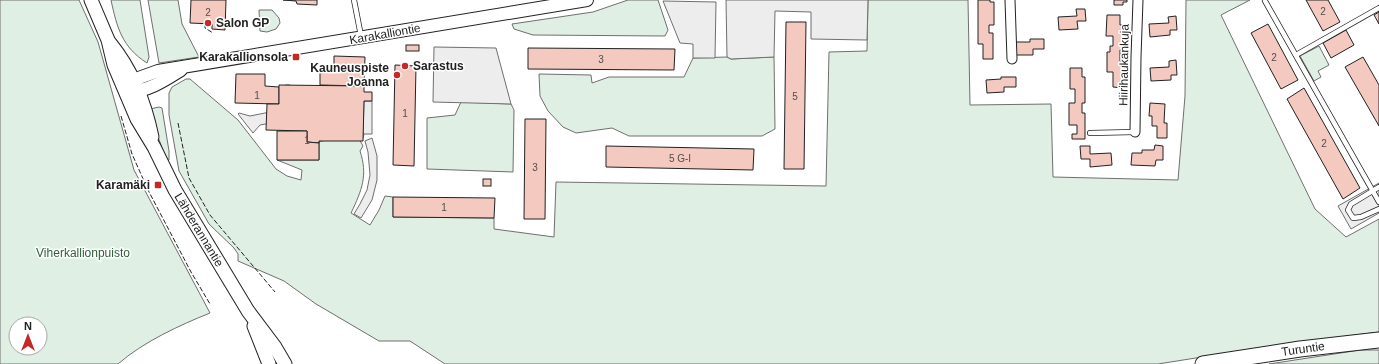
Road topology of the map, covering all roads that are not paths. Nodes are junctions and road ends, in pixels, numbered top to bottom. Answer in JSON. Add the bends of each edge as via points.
{"nodes":[{"id":1,"x":91,"y":0,"type":"edge"},
{"id":2,"x":354,"y":0,"type":"edge"},
{"id":3,"x":587,"y":0,"type":"edge"},
{"id":4,"x":1010,"y":0,"type":"edge"},
{"id":5,"x":1138,"y":0,"type":"edge"},
{"id":6,"x":1265,"y":1,"type":"dead end"},
{"id":7,"x":1379,"y":8,"type":"edge"},
{"id":8,"x":362,"y":38,"type":"junction"},
{"id":9,"x":1296,"y":56,"type":"junction"},
{"id":10,"x":1012,"y":59,"type":"dead end"},
{"id":11,"x":132,"y":88,"type":"junction"},
{"id":12,"x":1135,"y":132,"type":"joint"},
{"id":13,"x":1090,"y":133,"type":"dead end"},
{"id":14,"x":1379,"y":187,"type":"edge"},
{"id":15,"x":1373,"y":191,"type":"junction"},
{"id":16,"x":1379,"y":202,"type":"edge"},
{"id":17,"x":1379,"y":209,"type":"edge"},
{"id":18,"x":248,"y":312,"type":"junction"},
{"id":19,"x":1379,"y":340,"type":"edge"},
{"id":20,"x":269,"y":364,"type":"edge"},
{"id":21,"x":285,"y":364,"type":"edge"},
{"id":22,"x":1203,"y":364,"type":"edge"}],
"edges":[{"from":1,"to":11,"type":"main road","name":"Lähderannantie","via":[[108,40],[122,57]]},
{"from":2,"to":8,"type":"lane"},
{"from":3,"to":8,"type":"street","name":"Karakalliontie"},
{"from":4,"to":10,"type":"street"},
{"from":5,"to":12,"type":"street","name":"Hiirihaukankuja"},
{"from":6,"to":9,"type":"lane"},
{"from":7,"to":9,"type":"lane"},
{"from":8,"to":11,"type":"street","name":"Karakalliontie","via":[[158,71]]},
{"from":9,"to":15,"type":"lane"},
{"from":11,"to":18,"type":"main road","name":"Lähderannantie","via":[[146,109],[154,147],[175,190]]},
{"from":12,"to":13,"type":"lane"},
{"from":14,"to":15,"type":"lane"},
{"from":15,"to":16,"type":"lane"},
{"from":15,"to":17,"type":"lane","via":[[1351,204],[1348,210],[1353,218]]},
{"from":18,"to":20,"type":"main road","name":"Lähderannantie"},
{"from":18,"to":21,"type":"main road","name":"Lähderannantie"},
{"from":19,"to":22,"type":"main road","name":"Turuntie"}]}
